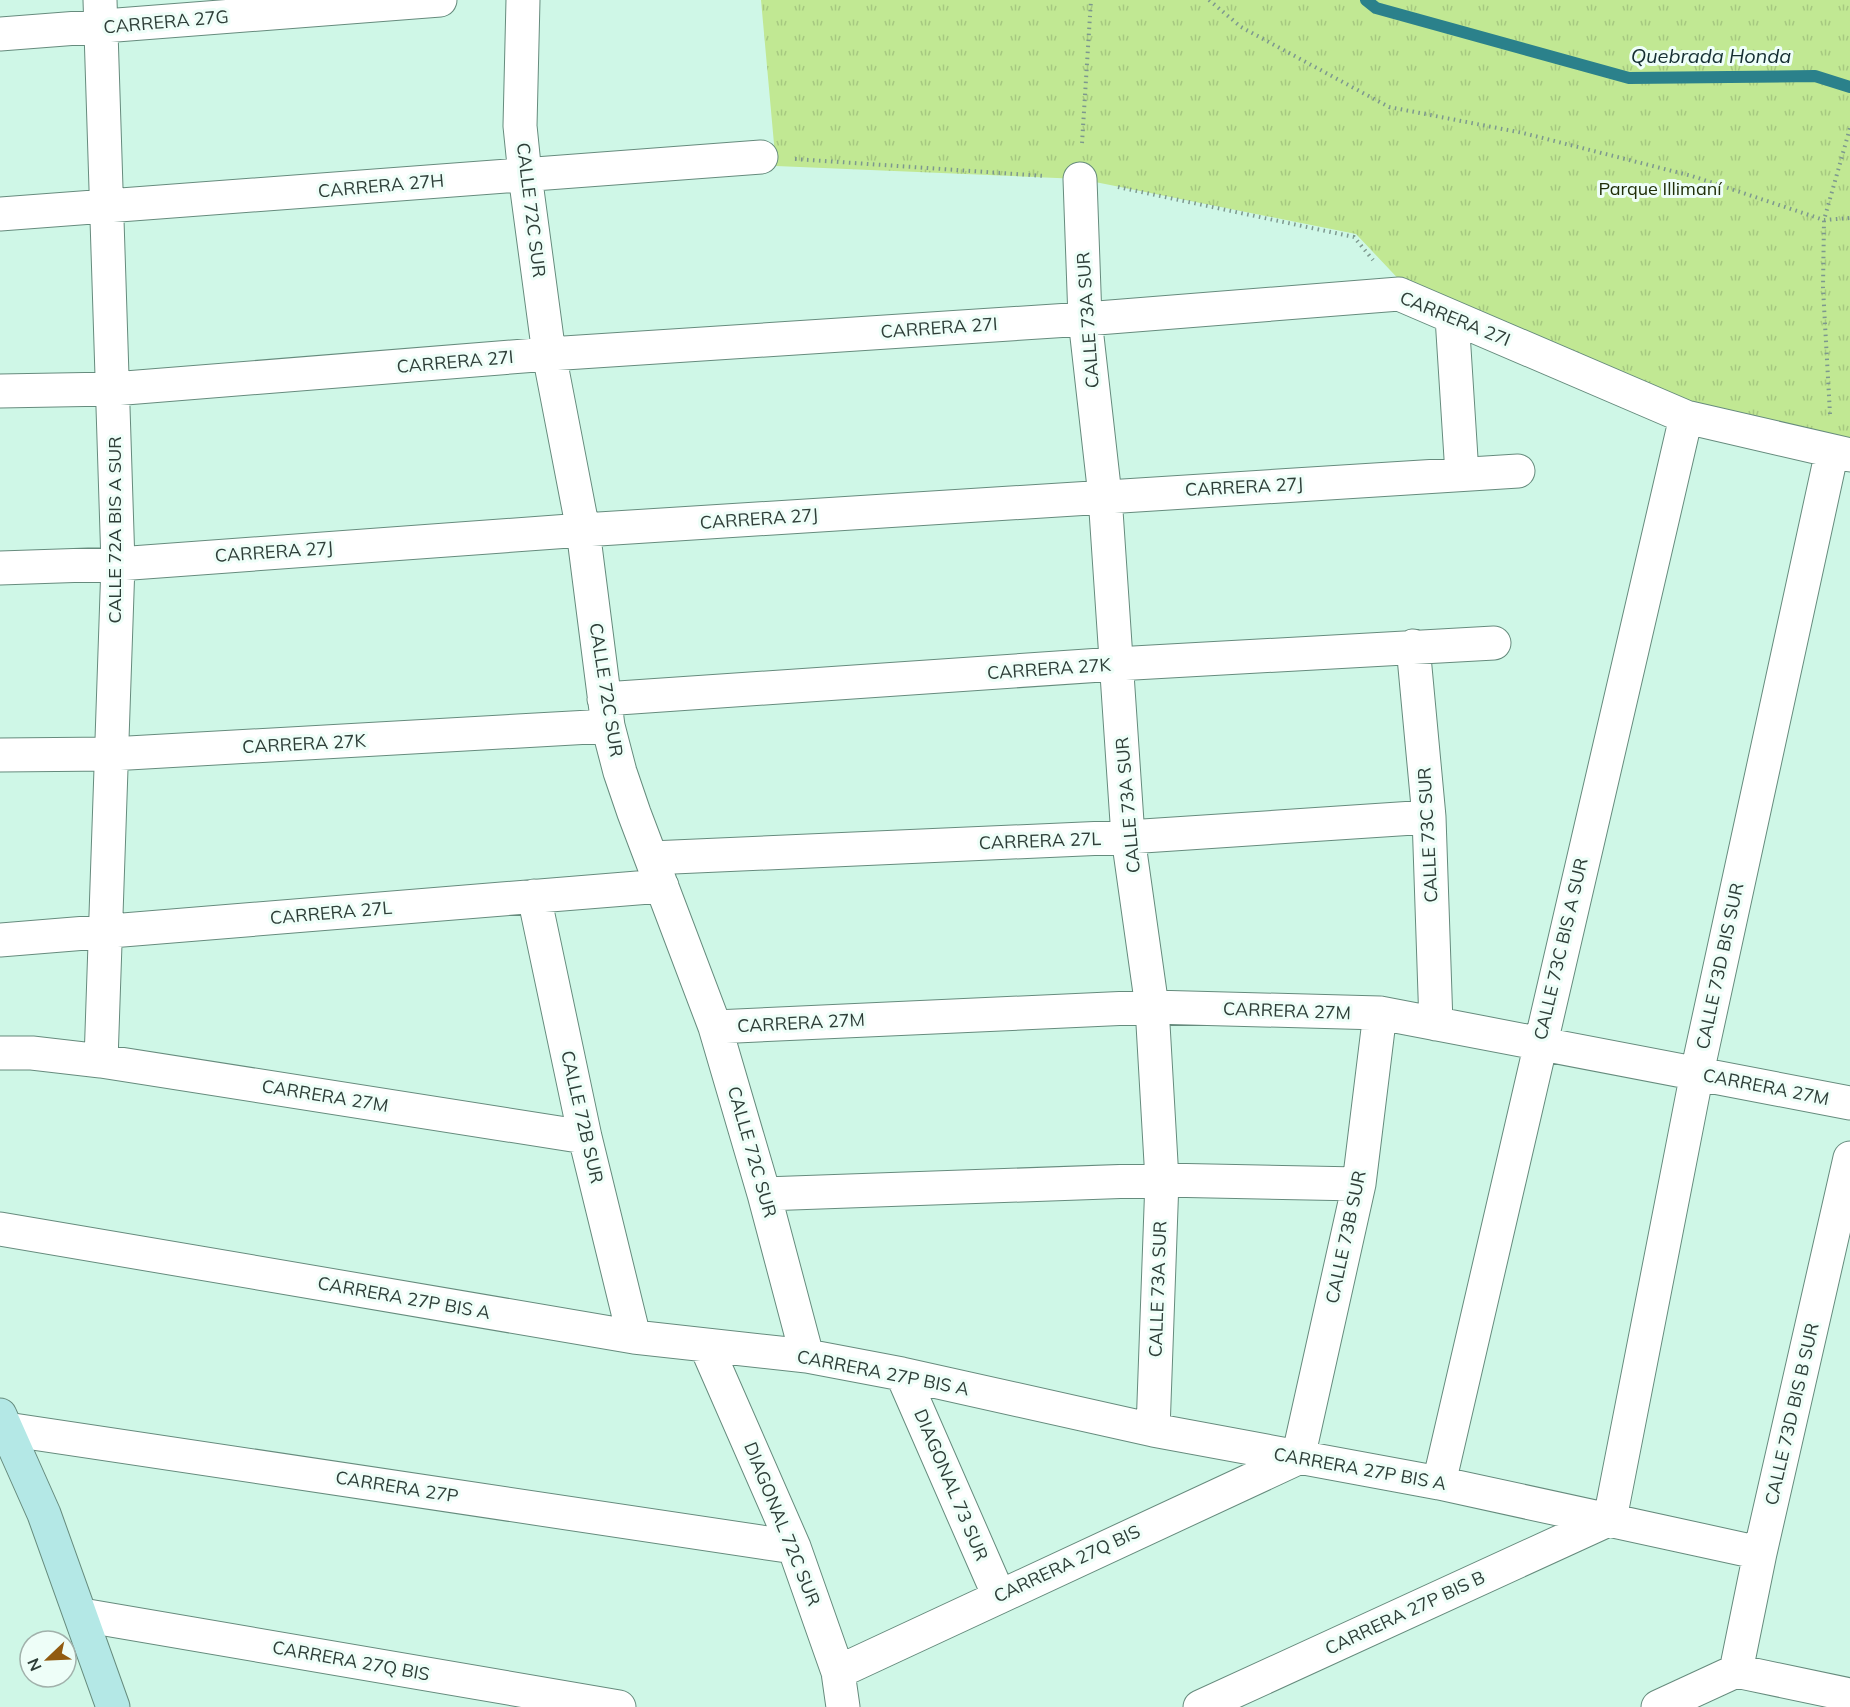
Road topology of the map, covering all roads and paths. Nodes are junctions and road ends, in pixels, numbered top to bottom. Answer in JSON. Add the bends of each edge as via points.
{"nodes":[{"id":1,"x":440,"y":0,"type":"edge"},
{"id":2,"x":522,"y":0,"type":"edge"},
{"id":3,"x":1091,"y":0,"type":"edge"},
{"id":4,"x":1209,"y":0,"type":"edge"},
{"id":5,"x":101,"y":14,"type":"edge"},
{"id":6,"x":0,"y":34,"type":"edge"},
{"id":7,"x":1850,"y":128,"type":"edge"},
{"id":8,"x":762,"y":157,"type":"dead end"},
{"id":9,"x":525,"y":175,"type":"junction"},
{"id":10,"x":1080,"y":179,"type":"joint"},
{"id":11,"x":107,"y":208,"type":"junction"},
{"id":12,"x":0,"y":214,"type":"edge"},
{"id":13,"x":1850,"y":218,"type":"edge"},
{"id":14,"x":1824,"y":220,"type":"junction"},
{"id":15,"x":1452,"y":317,"type":"junction"},
{"id":16,"x":1085,"y":319,"type":"junction"},
{"id":17,"x":549,"y":354,"type":"junction"},
{"id":18,"x":113,"y":389,"type":"junction"},
{"id":19,"x":0,"y":391,"type":"edge"},
{"id":20,"x":1686,"y":417,"type":"junction"},
{"id":21,"x":1841,"y":453,"type":"edge"},
{"id":22,"x":1518,"y":471,"type":"dead end"},
{"id":23,"x":1462,"y":474,"type":"junction"},
{"id":24,"x":1105,"y":496,"type":"junction"},
{"id":25,"x":583,"y":530,"type":"junction"},
{"id":26,"x":118,"y":564,"type":"junction"},
{"id":27,"x":0,"y":568,"type":"edge"},
{"id":28,"x":1494,"y":643,"type":"dead end"},
{"id":29,"x":1413,"y":646,"type":"junction"},
{"id":30,"x":1116,"y":664,"type":"junction"},
{"id":31,"x":606,"y":713,"type":"junction"},
{"id":32,"x":111,"y":754,"type":"junction"},
{"id":33,"x":0,"y":755,"type":"edge"},
{"id":34,"x":1429,"y":817,"type":"junction"},
{"id":35,"x":1128,"y":837,"type":"junction"},
{"id":36,"x":656,"y":872,"type":"junction"},
{"id":37,"x":534,"y":896,"type":"junction"},
{"id":38,"x":104,"y":932,"type":"junction"},
{"id":39,"x":0,"y":940,"type":"edge"},
{"id":40,"x":1152,"y":1007,"type":"junction"},
{"id":41,"x":1380,"y":1013,"type":"junction"},
{"id":42,"x":1436,"y":1024,"type":"junction"},
{"id":43,"x":715,"y":1027,"type":"junction"},
{"id":44,"x":1539,"y":1045,"type":"junction"},
{"id":45,"x":0,"y":1053,"type":"edge"},
{"id":46,"x":101,"y":1061,"type":"junction"},
{"id":47,"x":1697,"y":1073,"type":"junction"},
{"id":48,"x":1850,"y":1103,"type":"edge"},
{"id":49,"x":585,"y":1137,"type":"junction"},
{"id":50,"x":1850,"y":1158,"type":"edge"},
{"id":51,"x":1162,"y":1180,"type":"junction"},
{"id":52,"x":1359,"y":1184,"type":"junction"},
{"id":53,"x":764,"y":1194,"type":"junction"},
{"id":54,"x":0,"y":1229,"type":"edge"},
{"id":55,"x":634,"y":1337,"type":"junction"},
{"id":56,"x":706,"y":1346,"type":"junction"},
{"id":57,"x":807,"y":1356,"type":"junction"},
{"id":58,"x":903,"y":1374,"type":"junction"},
{"id":59,"x":2,"y":1424,"type":"edge"},
{"id":60,"x":1153,"y":1430,"type":"junction"},
{"id":61,"x":1298,"y":1458,"type":"junction"},
{"id":62,"x":1439,"y":1483,"type":"junction"},
{"id":63,"x":1610,"y":1519,"type":"junction"},
{"id":64,"x":794,"y":1546,"type":"junction"},
{"id":65,"x":1760,"y":1553,"type":"junction"},
{"id":66,"x":999,"y":1596,"type":"junction"},
{"id":67,"x":82,"y":1615,"type":"junction"},
{"id":68,"x":1736,"y":1671,"type":"junction"},
{"id":69,"x":838,"y":1672,"type":"junction"},
{"id":70,"x":1850,"y":1695,"type":"edge"},
{"id":71,"x":1214,"y":1704,"type":"edge"},
{"id":72,"x":113,"y":1707,"type":"edge"},
{"id":73,"x":619,"y":1707,"type":"edge"},
{"id":74,"x":843,"y":1707,"type":"edge"},
{"id":75,"x":1658,"y":1707,"type":"edge"}],
"edges":[{"from":1,"to":5,"type":"street","name":"CARRERA 27G"},
{"from":2,"to":9,"type":"street","name":"CALLE 72C SUR","via":[[520,126]]},
{"from":3,"to":10,"type":"path"},
{"from":4,"to":14,"type":"path","via":[[1241,27],[1389,107],[1523,134],[1692,176]]},
{"from":5,"to":6,"type":"street","name":"CARRERA 27G"},
{"from":5,"to":11,"type":"street","name":"CALLE 72A BIS A SUR"},
{"from":7,"to":14,"type":"path"},
{"from":8,"to":9,"type":"street","name":"CARRERA 27H"},
{"from":9,"to":11,"type":"street","name":"CARRERA 27H"},
{"from":9,"to":17,"type":"street","name":"CALLE 72C SUR"},
{"from":10,"to":16,"type":"street","name":"CALLE 73A SUR"},
{"from":11,"to":12,"type":"street","name":"CARRERA 27H"},
{"from":11,"to":18,"type":"street","name":"CALLE 72A BIS A SUR"},
{"from":13,"to":14,"type":"path"},
{"from":14,"to":21,"type":"path","via":[[1823,288]]},
{"from":15,"to":16,"type":"street","name":"CARRERA 27I","via":[[1399,294]]},
{"from":15,"to":20,"type":"street","name":"CARRERA 27I"},
{"from":15,"to":23,"type":"street"},
{"from":16,"to":17,"type":"street","name":"CARRERA 27I"},
{"from":16,"to":24,"type":"street","name":"CALLE 73A SUR"},
{"from":17,"to":18,"type":"street","name":"CARRERA 27I"},
{"from":17,"to":25,"type":"street","name":"CALLE 72C SUR"},
{"from":18,"to":19,"type":"street","name":"CARRERA 27I"},
{"from":18,"to":26,"type":"street","name":"CALLE 72A BIS A SUR"},
{"from":20,"to":21,"type":"street","name":"CARRERA 27I"},
{"from":20,"to":44,"type":"street","name":"CALLE 73C BIS A SUR"},
{"from":21,"to":47,"type":"street","name":"CALLE 73D BIS SUR"},
{"from":22,"to":23,"type":"street","name":"CARRERA 27J"},
{"from":23,"to":24,"type":"street","name":"CARRERA 27J"},
{"from":24,"to":25,"type":"street","name":"CARRERA 27J"},
{"from":24,"to":30,"type":"street","name":"CALLE 73A SUR"},
{"from":25,"to":26,"type":"street","name":"CARRERA 27J"},
{"from":25,"to":31,"type":"street","name":"CALLE 72C SUR"},
{"from":26,"to":27,"type":"street","name":"CARRERA 27J"},
{"from":26,"to":32,"type":"street","name":"CALLE 72A BIS A SUR"},
{"from":28,"to":29,"type":"street","name":"CARRERA 27K"},
{"from":29,"to":30,"type":"street","name":"CARRERA 27K"},
{"from":29,"to":34,"type":"street","name":"CALLE 73C SUR"},
{"from":30,"to":31,"type":"street","name":"CARRERA 27K"},
{"from":30,"to":35,"type":"street","name":"CALLE 73A SUR"},
{"from":31,"to":32,"type":"street","name":"CARRERA 27K"},
{"from":31,"to":36,"type":"street","name":"CALLE 72C SUR","via":[[620,772]]},
{"from":32,"to":33,"type":"street","name":"CARRERA 27K"},
{"from":32,"to":38,"type":"street","name":"CALLE 72A BIS A SUR"},
{"from":34,"to":35,"type":"street","name":"CARRERA 27L"},
{"from":34,"to":42,"type":"street","name":"CALLE 73C SUR"},
{"from":35,"to":36,"type":"street","name":"CARRERA 27L"},
{"from":35,"to":40,"type":"street","name":"CALLE 73A SUR"},
{"from":36,"to":37,"type":"street","name":"CARRERA 27L"},
{"from":36,"to":43,"type":"street","name":"CALLE 72C SUR"},
{"from":37,"to":38,"type":"street","name":"CARRERA 27L"},
{"from":37,"to":49,"type":"street","name":"CALLE 72B SUR"},
{"from":38,"to":39,"type":"street","name":"CARRERA 27L"},
{"from":38,"to":46,"type":"street","name":"CALLE 72A BIS A SUR"},
{"from":40,"to":41,"type":"street","name":"CARRERA 27M"},
{"from":40,"to":43,"type":"street","name":"CARRERA 27M"},
{"from":40,"to":51,"type":"street","name":"CALLE 73A SUR"},
{"from":41,"to":42,"type":"street","name":"CARRERA 27M"},
{"from":41,"to":52,"type":"street","name":"CALLE 73B SUR"},
{"from":42,"to":44,"type":"street","name":"CARRERA 27M"},
{"from":43,"to":53,"type":"street","name":"CALLE 72C SUR"},
{"from":44,"to":47,"type":"street","name":"CARRERA 27M"},
{"from":44,"to":62,"type":"street","name":"CALLE 73C BIS A SUR"},
{"from":45,"to":46,"type":"street","name":"CARRERA 27M"},
{"from":46,"to":49,"type":"street","name":"CARRERA 27M"},
{"from":47,"to":48,"type":"street","name":"CARRERA 27M"},
{"from":47,"to":63,"type":"street","name":"CALLE 73D BIS SUR"},
{"from":49,"to":55,"type":"street","name":"CALLE 72B SUR"},
{"from":50,"to":65,"type":"street","name":"CALLE 73D BIS B SUR"},
{"from":51,"to":52,"type":"street"},
{"from":51,"to":53,"type":"street"},
{"from":51,"to":60,"type":"street","name":"CALLE 73A SUR"},
{"from":52,"to":61,"type":"street","name":"CALLE 73B SUR"},
{"from":53,"to":57,"type":"street","name":"CALLE 72C SUR"},
{"from":54,"to":55,"type":"street","name":"CARRERA 27P BIS A"},
{"from":55,"to":56,"type":"street","name":"CARRERA 27P BIS A"},
{"from":56,"to":57,"type":"street","name":"CARRERA 27P BIS A"},
{"from":56,"to":64,"type":"street","name":"DIAGONAL 72C SUR"},
{"from":57,"to":58,"type":"street","name":"CARRERA 27P BIS A"},
{"from":58,"to":60,"type":"street","name":"CARRERA 27P BIS A"},
{"from":58,"to":66,"type":"street","name":"DIAGONAL 73 SUR"},
{"from":59,"to":64,"type":"street","name":"CARRERA 27P"},
{"from":59,"to":67,"type":"street","via":[[44,1514]]},
{"from":60,"to":61,"type":"street","name":"CARRERA 27P BIS A"},
{"from":61,"to":62,"type":"street","name":"CARRERA 27P BIS A"},
{"from":61,"to":66,"type":"street","name":"CARRERA 27Q BIS"},
{"from":62,"to":63,"type":"street","name":"CARRERA 27P BIS A"},
{"from":63,"to":65,"type":"street","name":"CARRERA 27P BIS A"},
{"from":63,"to":71,"type":"street","name":"CARRERA 27P BIS B"},
{"from":64,"to":69,"type":"street","name":"DIAGONAL 72C SUR"},
{"from":65,"to":68,"type":"street","name":"CALLE 73D BIS B SUR"},
{"from":66,"to":69,"type":"street","name":"CARRERA 27Q BIS"},
{"from":67,"to":72,"type":"street"},
{"from":67,"to":73,"type":"street","name":"CARRERA 27Q BIS"},
{"from":68,"to":70,"type":"street"},
{"from":68,"to":75,"type":"street"},
{"from":69,"to":74,"type":"street","name":"DIAGONAL 72C SUR"}]}
